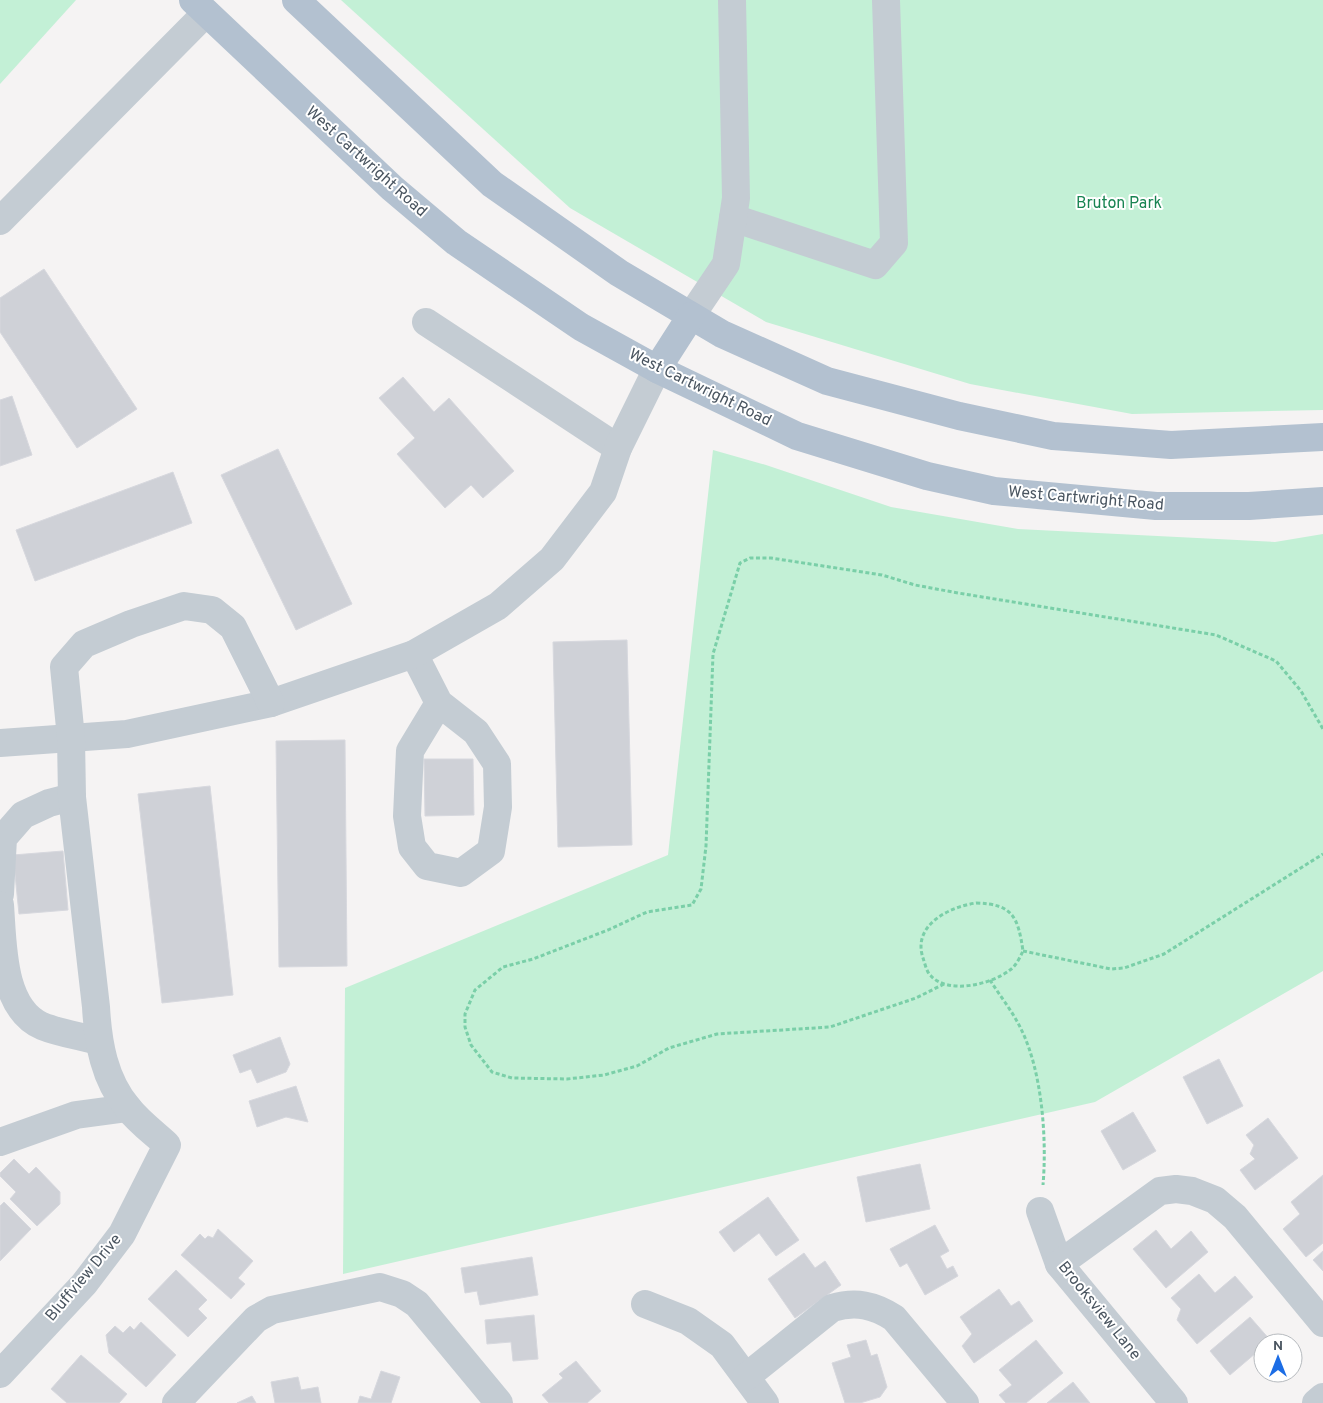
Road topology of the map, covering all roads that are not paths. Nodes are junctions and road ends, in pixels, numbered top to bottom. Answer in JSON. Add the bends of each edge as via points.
{"nodes":[{"id":1,"x":296,"y":0,"type":"edge"},
{"id":2,"x":732,"y":0,"type":"edge"},
{"id":3,"x":886,"y":0,"type":"edge"},
{"id":4,"x":206,"y":4,"type":"edge"},
{"id":5,"x":733,"y":218,"type":"junction"},
{"id":6,"x":0,"y":221,"type":"edge"},
{"id":7,"x":691,"y":316,"type":"junction"},
{"id":8,"x":426,"y":322,"type":"dead end"},
{"id":9,"x":657,"y":369,"type":"junction"},
{"id":10,"x":1323,"y":436,"type":"edge"},
{"id":11,"x":618,"y":448,"type":"junction"},
{"id":12,"x":1323,"y":501,"type":"edge"},
{"id":13,"x":414,"y":654,"type":"junction"},
{"id":14,"x":439,"y":703,"type":"junction"},
{"id":15,"x":271,"y":704,"type":"junction"},
{"id":16,"x":71,"y":738,"type":"junction"},
{"id":17,"x":0,"y":743,"type":"edge"},
{"id":18,"x":72,"y":797,"type":"junction"},
{"id":19,"x":0,"y":894,"type":"edge"},
{"id":20,"x":0,"y":905,"type":"edge"},
{"id":21,"x":98,"y":1041,"type":"junction"},
{"id":22,"x":128,"y":1108,"type":"junction"},
{"id":23,"x":0,"y":1142,"type":"edge"},
{"id":24,"x":1040,"y":1211,"type":"road end"},
{"id":25,"x":1059,"y":1264,"type":"junction"},
{"id":26,"x":646,"y":1304,"type":"dead end"},
{"id":27,"x":1323,"y":1323,"type":"edge"},
{"id":28,"x":0,"y":1374,"type":"edge"},
{"id":29,"x":746,"y":1377,"type":"junction"},
{"id":30,"x":1323,"y":1397,"type":"edge"},
{"id":31,"x":176,"y":1403,"type":"edge"},
{"id":32,"x":500,"y":1403,"type":"edge"},
{"id":33,"x":765,"y":1403,"type":"edge"},
{"id":34,"x":965,"y":1403,"type":"edge"},
{"id":35,"x":1174,"y":1403,"type":"edge"},
{"id":36,"x":1316,"y":1403,"type":"edge"}],
"edges":[{"from":1,"to":7,"type":"main road","via":[[492,184],[619,273]]},
{"from":2,"to":5,"type":"street","via":[[736,198]]},
{"from":3,"to":5,"type":"street","via":[[894,243],[875,265]]},
{"from":4,"to":6,"type":"street"},
{"from":4,"to":9,"type":"main road","name":"West Cartwright Road","via":[[392,188],[456,242],[581,327]]},
{"from":5,"to":7,"type":"street","via":[[726,264]]},
{"from":7,"to":9,"type":"main road"},
{"from":7,"to":10,"type":"main road","via":[[722,334],[827,382],[1053,436],[1171,445]]},
{"from":8,"to":11,"type":"street"},
{"from":9,"to":11,"type":"street"},
{"from":9,"to":12,"type":"main road","name":"West Cartwright Road","via":[[797,436],[927,476],[994,491],[1156,506],[1249,506]]},
{"from":11,"to":13,"type":"street","via":[[603,492],[552,559],[498,606]]},
{"from":13,"to":14,"type":"street"},
{"from":13,"to":15,"type":"street"},
{"from":14,"to":14,"type":"street","via":[[476,732],[496,764],[498,807],[491,851],[461,873],[427,866],[412,847],[406,816],[410,751]]},
{"from":15,"to":16,"type":"street","via":[[126,734]]},
{"from":15,"to":16,"type":"street","via":[[233,627],[212,610],[184,606],[84,644],[64,667]]},
{"from":16,"to":17,"type":"street"},
{"from":16,"to":18,"type":"street"},
{"from":18,"to":19,"type":"street","via":[[23,815],[3,838]]},
{"from":18,"to":21,"type":"street"},
{"from":20,"to":21,"type":"street","via":[[6,970],[17,1006],[41,1026]]},
{"from":21,"to":22,"type":"street","via":[[109,1076]]},
{"from":22,"to":23,"type":"street","via":[[76,1115]]},
{"from":22,"to":28,"type":"street","name":"Bluffview Drive","via":[[167,1145],[122,1234],[84,1284]]},
{"from":24,"to":25,"type":"street","name":"Brooksview Lane"},
{"from":25,"to":27,"type":"street","via":[[1160,1191],[1192,1191],[1216,1200],[1235,1217]]},
{"from":25,"to":35,"type":"street","name":"Brooksview Lane"},
{"from":26,"to":29,"type":"street","via":[[688,1321],[722,1345]]},
{"from":29,"to":33,"type":"street"},
{"from":29,"to":34,"type":"street","via":[[832,1308],[847,1303],[865,1304],[894,1318]]},
{"from":30,"to":36,"type":"street"},
{"from":31,"to":32,"type":"street","via":[[256,1319],[272,1310],[380,1287],[402,1294],[417,1304]]}]}
